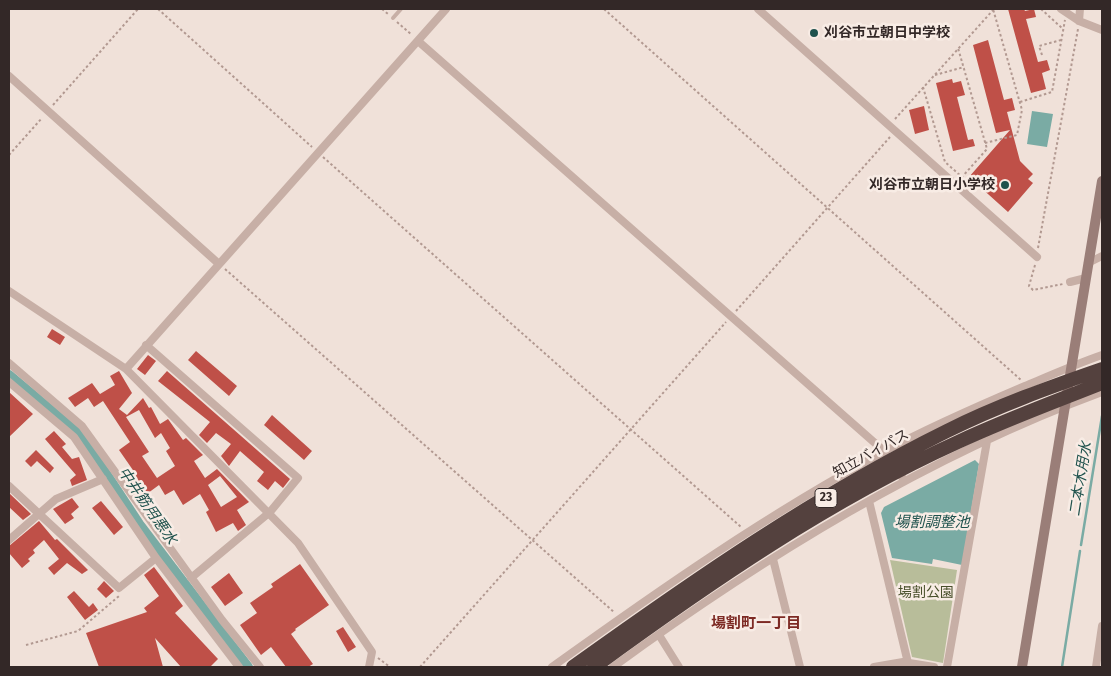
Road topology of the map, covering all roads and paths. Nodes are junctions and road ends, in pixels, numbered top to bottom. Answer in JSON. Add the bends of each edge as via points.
{"nodes":[{"id":1,"x":138,"y":9,"type":"edge"},
{"id":2,"x":158,"y":9,"type":"edge"},
{"id":3,"x":382,"y":9,"type":"edge"},
{"id":4,"x":401,"y":9,"type":"edge"},
{"id":5,"x":446,"y":9,"type":"edge"},
{"id":6,"x":604,"y":9,"type":"edge"},
{"id":7,"x":758,"y":9,"type":"edge"},
{"id":8,"x":993,"y":9,"type":"edge"},
{"id":9,"x":1041,"y":9,"type":"edge"},
{"id":10,"x":1080,"y":9,"type":"edge"},
{"id":11,"x":1063,"y":11,"type":"edge"},
{"id":12,"x":393,"y":18,"type":"junction"},
{"id":13,"x":1079,"y":21,"type":"junction"},
{"id":14,"x":1063,"y":29,"type":"junction"},
{"id":15,"x":1102,"y":30,"type":"edge"},
{"id":16,"x":1062,"y":40,"type":"junction"},
{"id":17,"x":418,"y":41,"type":"junction"},
{"id":18,"x":958,"y":48,"type":"junction"},
{"id":19,"x":1042,"y":55,"type":"dead end"},
{"id":20,"x":964,"y":67,"type":"junction"},
{"id":21,"x":9,"y":76,"type":"edge"},
{"id":22,"x":933,"y":76,"type":"junction"},
{"id":23,"x":923,"y":87,"type":"junction"},
{"id":24,"x":1020,"y":102,"type":"junction"},
{"id":25,"x":48,"y":111,"type":"junction"},
{"id":26,"x":892,"y":128,"type":"junction"},
{"id":27,"x":985,"y":144,"type":"junction"},
{"id":28,"x":318,"y":153,"type":"junction"},
{"id":29,"x":9,"y":155,"type":"edge"},
{"id":30,"x":1102,"y":181,"type":"edge"},
{"id":31,"x":827,"y":208,"type":"junction"},
{"id":32,"x":1102,"y":256,"type":"edge"},
{"id":33,"x":1037,"y":258,"type":"junction"},
{"id":34,"x":1088,"y":263,"type":"junction"},
{"id":35,"x":219,"y":264,"type":"junction"},
{"id":36,"x":1086,"y":278,"type":"junction"},
{"id":37,"x":1070,"y":282,"type":"joint"},
{"id":38,"x":9,"y":291,"type":"edge"},
{"id":39,"x":730,"y":317,"type":"junction"},
{"id":40,"x":146,"y":346,"type":"junction"},
{"id":41,"x":1102,"y":355,"type":"edge"},
{"id":42,"x":9,"y":363,"type":"edge"},
{"id":43,"x":1073,"y":365,"type":"junction"},
{"id":44,"x":126,"y":369,"type":"junction"},
{"id":45,"x":1102,"y":369,"type":"edge"},
{"id":46,"x":9,"y":382,"type":"edge"},
{"id":47,"x":1023,"y":383,"type":"junction"},
{"id":48,"x":1102,"y":383,"type":"edge"},
{"id":49,"x":1102,"y":392,"type":"edge"},
{"id":50,"x":1066,"y":406,"type":"junction"},
{"id":51,"x":630,"y":429,"type":"junction"},
{"id":52,"x":988,"y":440,"type":"junction"},
{"id":53,"x":884,"y":452,"type":"junction"},
{"id":54,"x":103,"y":479,"type":"junction"},
{"id":55,"x":904,"y":480,"type":"junction"},
{"id":56,"x":9,"y":486,"type":"edge"},
{"id":57,"x":869,"y":501,"type":"junction"},
{"id":58,"x":270,"y":512,"type":"junction"},
{"id":59,"x":39,"y":515,"type":"junction"},
{"id":60,"x":748,"y":533,"type":"junction"},
{"id":61,"x":9,"y":540,"type":"edge"},
{"id":62,"x":531,"y":541,"type":"junction"},
{"id":63,"x":156,"y":558,"type":"junction"},
{"id":64,"x":773,"y":559,"type":"junction"},
{"id":65,"x":191,"y":578,"type":"junction"},
{"id":66,"x":118,"y":588,"type":"junction"},
{"id":67,"x":621,"y":618,"type":"junction"},
{"id":68,"x":1102,"y":626,"type":"edge"},
{"id":69,"x":659,"y":635,"type":"junction"},
{"id":70,"x":26,"y":645,"type":"dead end"},
{"id":71,"x":643,"y":645,"type":"junction"},
{"id":72,"x":372,"y":652,"type":"junction"},
{"id":73,"x":908,"y":665,"type":"edge"},
{"id":74,"x":240,"y":667,"type":"edge"},
{"id":75,"x":260,"y":667,"type":"edge"},
{"id":76,"x":369,"y":667,"type":"edge"},
{"id":77,"x":390,"y":667,"type":"edge"},
{"id":78,"x":420,"y":667,"type":"edge"},
{"id":79,"x":552,"y":667,"type":"edge"},
{"id":80,"x":573,"y":667,"type":"edge"},
{"id":81,"x":594,"y":667,"type":"edge"},
{"id":82,"x":612,"y":667,"type":"edge"},
{"id":83,"x":679,"y":667,"type":"edge"},
{"id":84,"x":800,"y":667,"type":"edge"},
{"id":85,"x":874,"y":667,"type":"edge"},
{"id":86,"x":934,"y":667,"type":"edge"},
{"id":87,"x":947,"y":667,"type":"edge"},
{"id":88,"x":1022,"y":667,"type":"edge"},
{"id":89,"x":1096,"y":667,"type":"edge"}],
"edges":[{"from":1,"to":25,"type":"path"},
{"from":2,"to":28,"type":"path"},
{"from":3,"to":12,"type":"path"},
{"from":4,"to":12,"type":"lane"},
{"from":5,"to":17,"type":"street"},
{"from":6,"to":31,"type":"path"},
{"from":7,"to":26,"type":"street"},
{"from":8,"to":18,"type":"path"},
{"from":8,"to":24,"type":"path"},
{"from":9,"to":14,"type":"path"},
{"from":10,"to":13,"type":"street"},
{"from":11,"to":13,"type":"street"},
{"from":11,"to":14,"type":"path"},
{"from":12,"to":17,"type":"path"},
{"from":13,"to":15,"type":"street"},
{"from":13,"to":33,"type":"path"},
{"from":14,"to":16,"type":"path"},
{"from":16,"to":19,"type":"path","via":[[1039,46]]},
{"from":16,"to":24,"type":"path","via":[[1052,92]]},
{"from":17,"to":28,"type":"street"},
{"from":17,"to":39,"type":"street"},
{"from":18,"to":20,"type":"path"},
{"from":18,"to":22,"type":"path"},
{"from":20,"to":22,"type":"path"},
{"from":20,"to":27,"type":"path"},
{"from":21,"to":25,"type":"street"},
{"from":22,"to":23,"type":"path"},
{"from":23,"to":26,"type":"path"},
{"from":23,"to":27,"type":"path","via":[[945,162],[962,177],[987,149]]},
{"from":24,"to":27,"type":"path","via":[[1022,110],[1017,135]]},
{"from":25,"to":29,"type":"path"},
{"from":25,"to":35,"type":"street"},
{"from":26,"to":31,"type":"path"},
{"from":26,"to":33,"type":"street"},
{"from":28,"to":35,"type":"street"},
{"from":28,"to":51,"type":"path"},
{"from":30,"to":34,"type":"street"},
{"from":31,"to":39,"type":"path"},
{"from":31,"to":47,"type":"path"},
{"from":32,"to":34,"type":"street"},
{"from":33,"to":37,"type":"path","via":[[1029,286],[1033,290]]},
{"from":34,"to":36,"type":"street"},
{"from":35,"to":40,"type":"street"},
{"from":35,"to":62,"type":"path"},
{"from":36,"to":37,"type":"street"},
{"from":36,"to":43,"type":"street"},
{"from":38,"to":44,"type":"street"},
{"from":39,"to":51,"type":"path"},
{"from":39,"to":53,"type":"street"},
{"from":40,"to":44,"type":"street"},
{"from":40,"to":58,"type":"street","via":[[298,478]]},
{"from":41,"to":43,"type":"street"},
{"from":42,"to":65,"type":"street","via":[[82,426]]},
{"from":43,"to":47,"type":"street"},
{"from":43,"to":50,"type":"street"},
{"from":44,"to":58,"type":"street"},
{"from":45,"to":80,"type":"highway","name":"知立バイパス","number":"23","via":[[1042,390],[948,430],[861,477],[688,584]]},
{"from":46,"to":54,"type":"street","via":[[74,437]]},
{"from":47,"to":53,"type":"street"},
{"from":48,"to":81,"type":"highway","name":"知立バイパス","number":"23","via":[[958,442],[862,492],[693,595]]},
{"from":49,"to":50,"type":"street"},
{"from":50,"to":52,"type":"street"},
{"from":50,"to":88,"type":"street"},
{"from":51,"to":60,"type":"path"},
{"from":51,"to":62,"type":"path"},
{"from":52,"to":55,"type":"street"},
{"from":52,"to":87,"type":"street"},
{"from":53,"to":55,"type":"street"},
{"from":53,"to":60,"type":"street"},
{"from":54,"to":59,"type":"street","via":[[56,499]]},
{"from":54,"to":63,"type":"street"},
{"from":55,"to":57,"type":"street"},
{"from":56,"to":59,"type":"street"},
{"from":57,"to":64,"type":"street"},
{"from":57,"to":73,"type":"street"},
{"from":58,"to":65,"type":"street"},
{"from":58,"to":72,"type":"street","via":[[298,543]]},
{"from":59,"to":61,"type":"street"},
{"from":59,"to":66,"type":"street"},
{"from":60,"to":67,"type":"street"},
{"from":62,"to":67,"type":"path"},
{"from":62,"to":78,"type":"path"},
{"from":63,"to":66,"type":"street"},
{"from":63,"to":74,"type":"street"},
{"from":64,"to":69,"type":"street"},
{"from":64,"to":84,"type":"street"},
{"from":65,"to":75,"type":"street"},
{"from":66,"to":70,"type":"path","via":[[122,593],[78,631]]},
{"from":67,"to":71,"type":"street"},
{"from":67,"to":79,"type":"street"},
{"from":68,"to":89,"type":"street"},
{"from":69,"to":71,"type":"street"},
{"from":69,"to":83,"type":"street"},
{"from":71,"to":82,"type":"street"},
{"from":72,"to":76,"type":"street"},
{"from":72,"to":77,"type":"path"},
{"from":73,"to":85,"type":"street"},
{"from":73,"to":86,"type":"street"}]}
